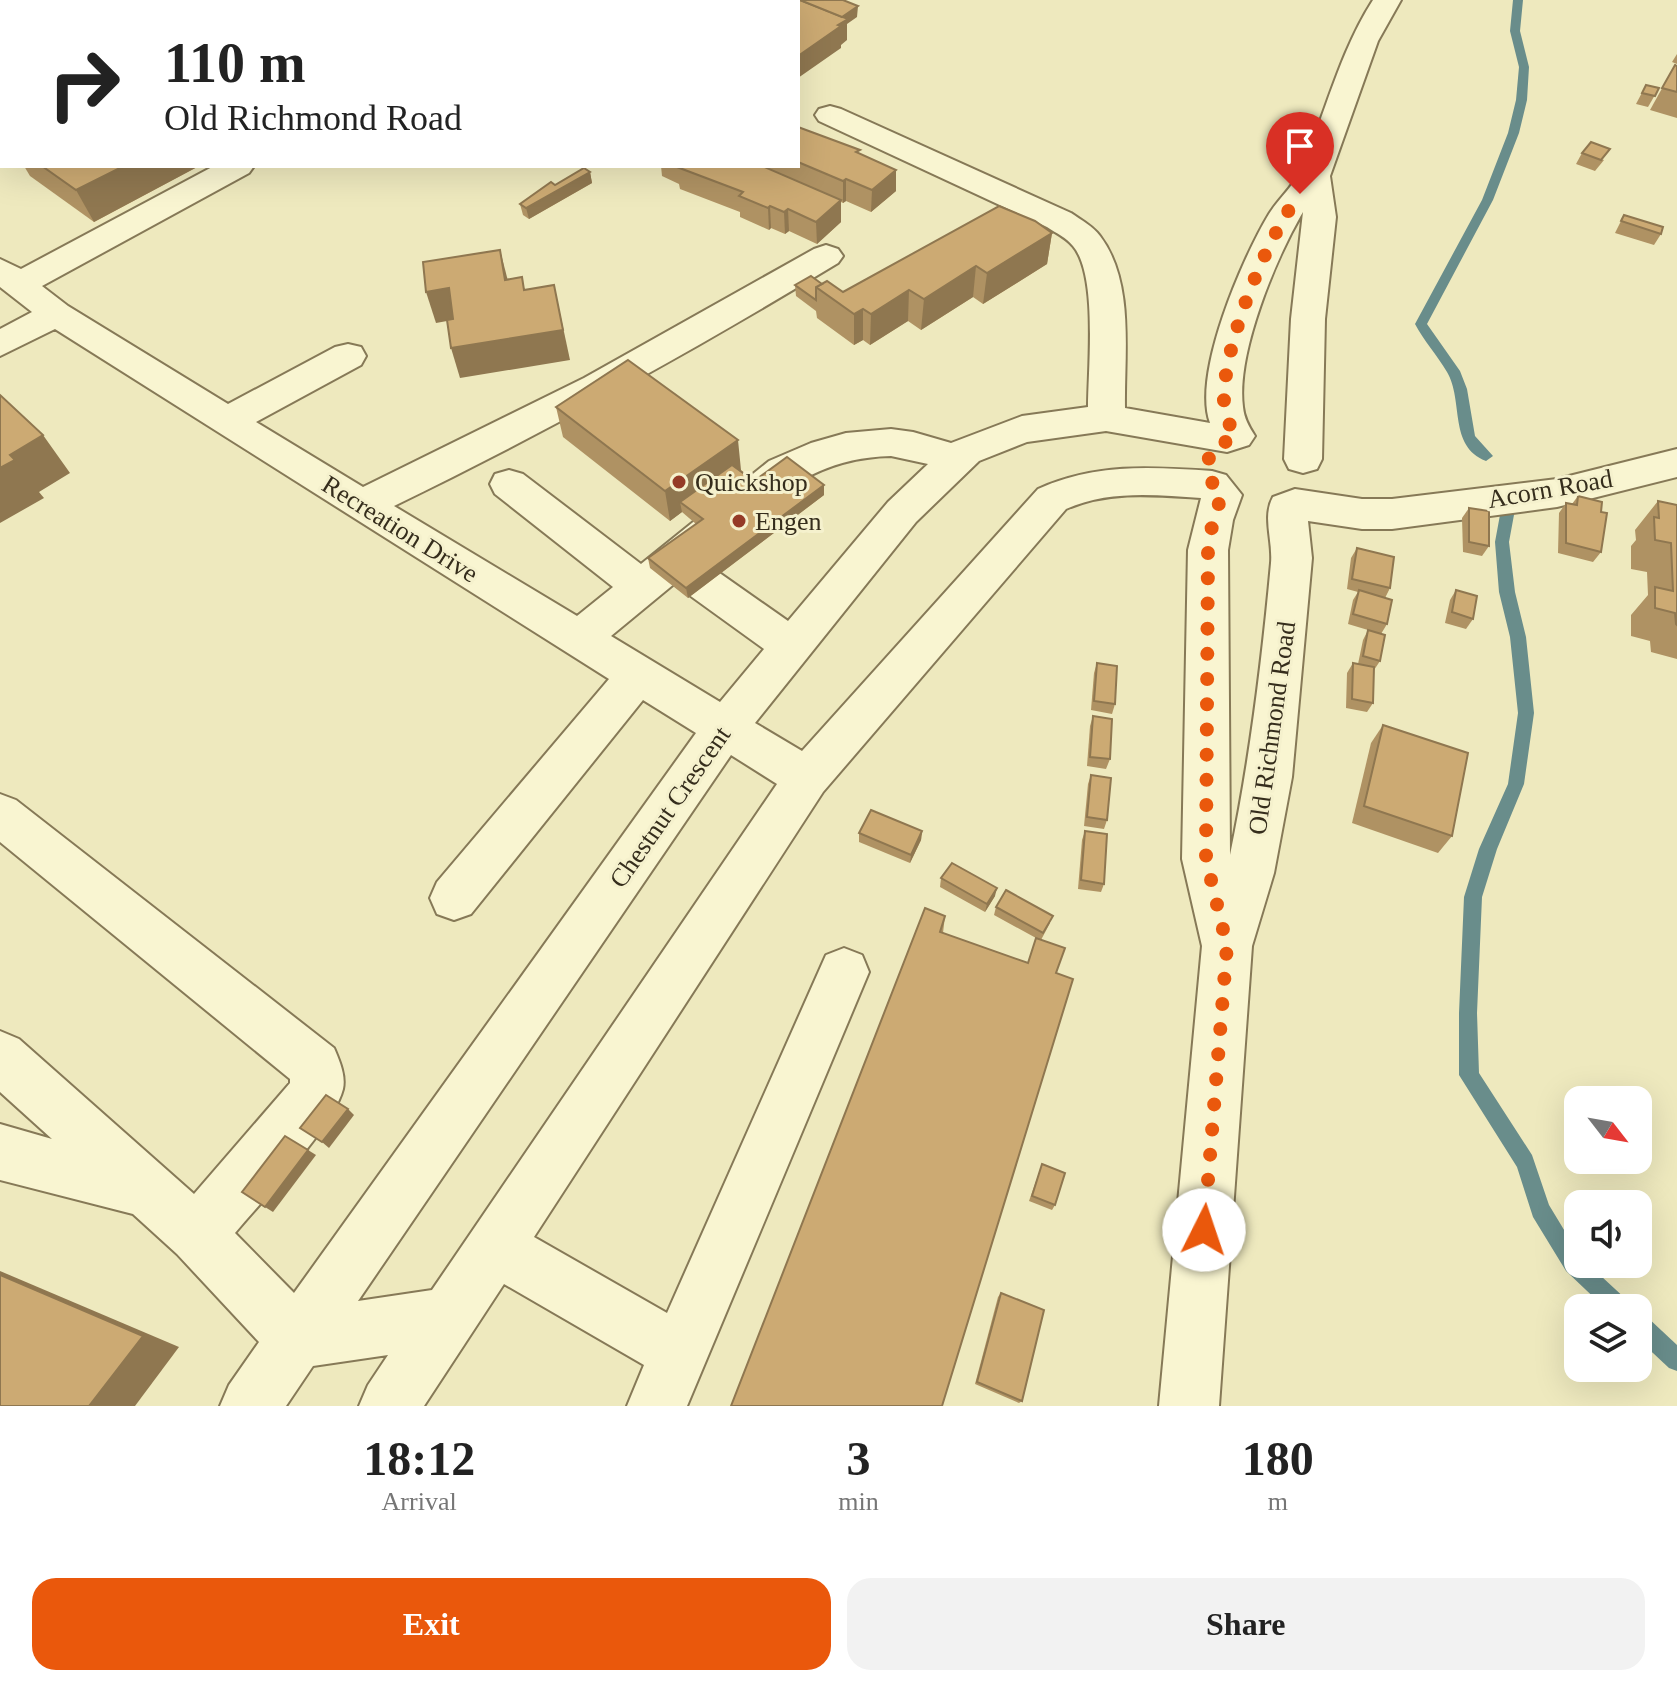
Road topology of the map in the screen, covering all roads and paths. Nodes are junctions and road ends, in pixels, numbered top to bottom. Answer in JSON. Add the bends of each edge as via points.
{"nodes":[{"id":1,"x":1387,"y":0,"type":"edge"},
{"id":2,"x":830,"y":115,"type":"dead end"},
{"id":3,"x":234,"y":168,"type":"edge"},
{"id":4,"x":1314,"y":176,"type":"junction"},
{"id":5,"x":826,"y":256,"type":"dead end"},
{"id":6,"x":10,"y":277,"type":"edge"},
{"id":7,"x":56,"y":314,"type":"junction"},
{"id":8,"x":0,"y":344,"type":"edge"},
{"id":9,"x":348,"y":356,"type":"dead end"},
{"id":10,"x":1106,"y":418,"type":"junction"},
{"id":11,"x":227,"y":421,"type":"junction"},
{"id":12,"x":1232,"y":437,"type":"junction"},
{"id":13,"x":955,"y":461,"type":"junction"},
{"id":14,"x":1677,"y":463,"type":"edge"},
{"id":15,"x":509,"y":484,"type":"dead end"},
{"id":16,"x":1299,"y":486,"type":"junction"},
{"id":17,"x":1217,"y":490,"type":"junction"},
{"id":18,"x":361,"y":505,"type":"junction"},
{"id":19,"x":658,"y":574,"type":"junction"},
{"id":20,"x":578,"y":639,"type":"junction"},
{"id":21,"x":793,"y":645,"type":"junction"},
{"id":22,"x":637,"y":676,"type":"junction"},
{"id":23,"x":724,"y":729,"type":"junction"},
{"id":24,"x":807,"y":778,"type":"junction"},
{"id":25,"x":0,"y":814,"type":"edge"},
{"id":26,"x":454,"y":898,"type":"dead end"},
{"id":27,"x":1227,"y":946,"type":"junction"},
{"id":28,"x":844,"y":972,"type":"dead end"},
{"id":29,"x":0,"y":1057,"type":"edge"},
{"id":30,"x":0,"y":1151,"type":"edge"},
{"id":31,"x":147,"y":1190,"type":"junction"},
{"id":32,"x":197,"y":1234,"type":"junction"},
{"id":33,"x":495,"y":1247,"type":"junction"},
{"id":34,"x":449,"y":1317,"type":"junction"},
{"id":35,"x":297,"y":1339,"type":"junction"},
{"id":36,"x":678,"y":1352,"type":"junction"},
{"id":37,"x":250,"y":1406,"type":"edge"},
{"id":38,"x":389,"y":1406,"type":"edge"},
{"id":39,"x":657,"y":1406,"type":"edge"},
{"id":40,"x":1189,"y":1406,"type":"edge"}],
"edges":[{"from":1,"to":4,"type":"street","name":"Old Richmond Road","via":[[1348,82]]},
{"from":2,"to":10,"type":"street","via":[[1059,220],[1087,241],[1100,261],[1105,285]]},
{"from":3,"to":6,"type":"street"},
{"from":4,"to":12,"type":"street","name":"Old Richmond Road","via":[[1275,233],[1242,318],[1226,371],[1224,401]]},
{"from":4,"to":16,"type":"street","name":"Old Richmond Road","via":[[1320,217],[1308,319]]},
{"from":5,"to":18,"type":"street","via":[[594,390]]},
{"from":6,"to":7,"type":"street","name":"Recreation Drive"},
{"from":7,"to":8,"type":"street"},
{"from":7,"to":11,"type":"street","name":"Recreation Drive"},
{"from":9,"to":11,"type":"street"},
{"from":10,"to":12,"type":"street","name":"Chestnut Crescent"},
{"from":10,"to":13,"type":"street","name":"Chestnut Crescent","via":[[1022,429],[966,451]]},
{"from":11,"to":18,"type":"street","name":"Recreation Drive"},
{"from":12,"to":16,"type":"street","via":[[1273,439],[1290,447]]},
{"from":12,"to":17,"type":"street","name":"Old Richmond Road","via":[[1211,450],[1206,467]]},
{"from":13,"to":19,"type":"street","via":[[902,442],[823,451],[783,471]]},
{"from":13,"to":21,"type":"street","name":"Chestnut Crescent","via":[[902,512]]},
{"from":14,"to":16,"type":"street","name":"Acorn Road","via":[[1557,493],[1362,514]]},
{"from":15,"to":19,"type":"street"},
{"from":16,"to":17,"type":"street","via":[[1253,509]]},
{"from":16,"to":27,"type":"street","name":"Old Richmond Road","via":[[1269,777],[1250,873]]},
{"from":17,"to":24,"type":"street","via":[[1131,480],[1092,482],[1052,499]]},
{"from":17,"to":27,"type":"street","name":"Old Richmond Road","via":[[1208,550],[1206,859]]},
{"from":18,"to":20,"type":"street","name":"Recreation Drive"},
{"from":19,"to":20,"type":"street"},
{"from":19,"to":21,"type":"street"},
{"from":20,"to":22,"type":"street","name":"Recreation Drive"},
{"from":21,"to":23,"type":"street","name":"Chestnut Crescent"},
{"from":22,"to":23,"type":"street","name":"Recreation Drive"},
{"from":22,"to":26,"type":"street"},
{"from":23,"to":24,"type":"street","name":"Recreation Drive"},
{"from":23,"to":35,"type":"street","name":"Chestnut Crescent"},
{"from":24,"to":33,"type":"street"},
{"from":25,"to":32,"type":"street","via":[[315,1066],[317,1087],[311,1100]]},
{"from":27,"to":40,"type":"street","name":"Old Richmond Road"},
{"from":28,"to":36,"type":"street"},
{"from":29,"to":31,"type":"street"},
{"from":30,"to":31,"type":"street"},
{"from":31,"to":32,"type":"street"},
{"from":32,"to":35,"type":"street"},
{"from":33,"to":34,"type":"street"},
{"from":33,"to":36,"type":"street"},
{"from":34,"to":35,"type":"street"},
{"from":34,"to":38,"type":"street"},
{"from":35,"to":37,"type":"street","name":"Chestnut Crescent"},
{"from":36,"to":39,"type":"street"}]}
